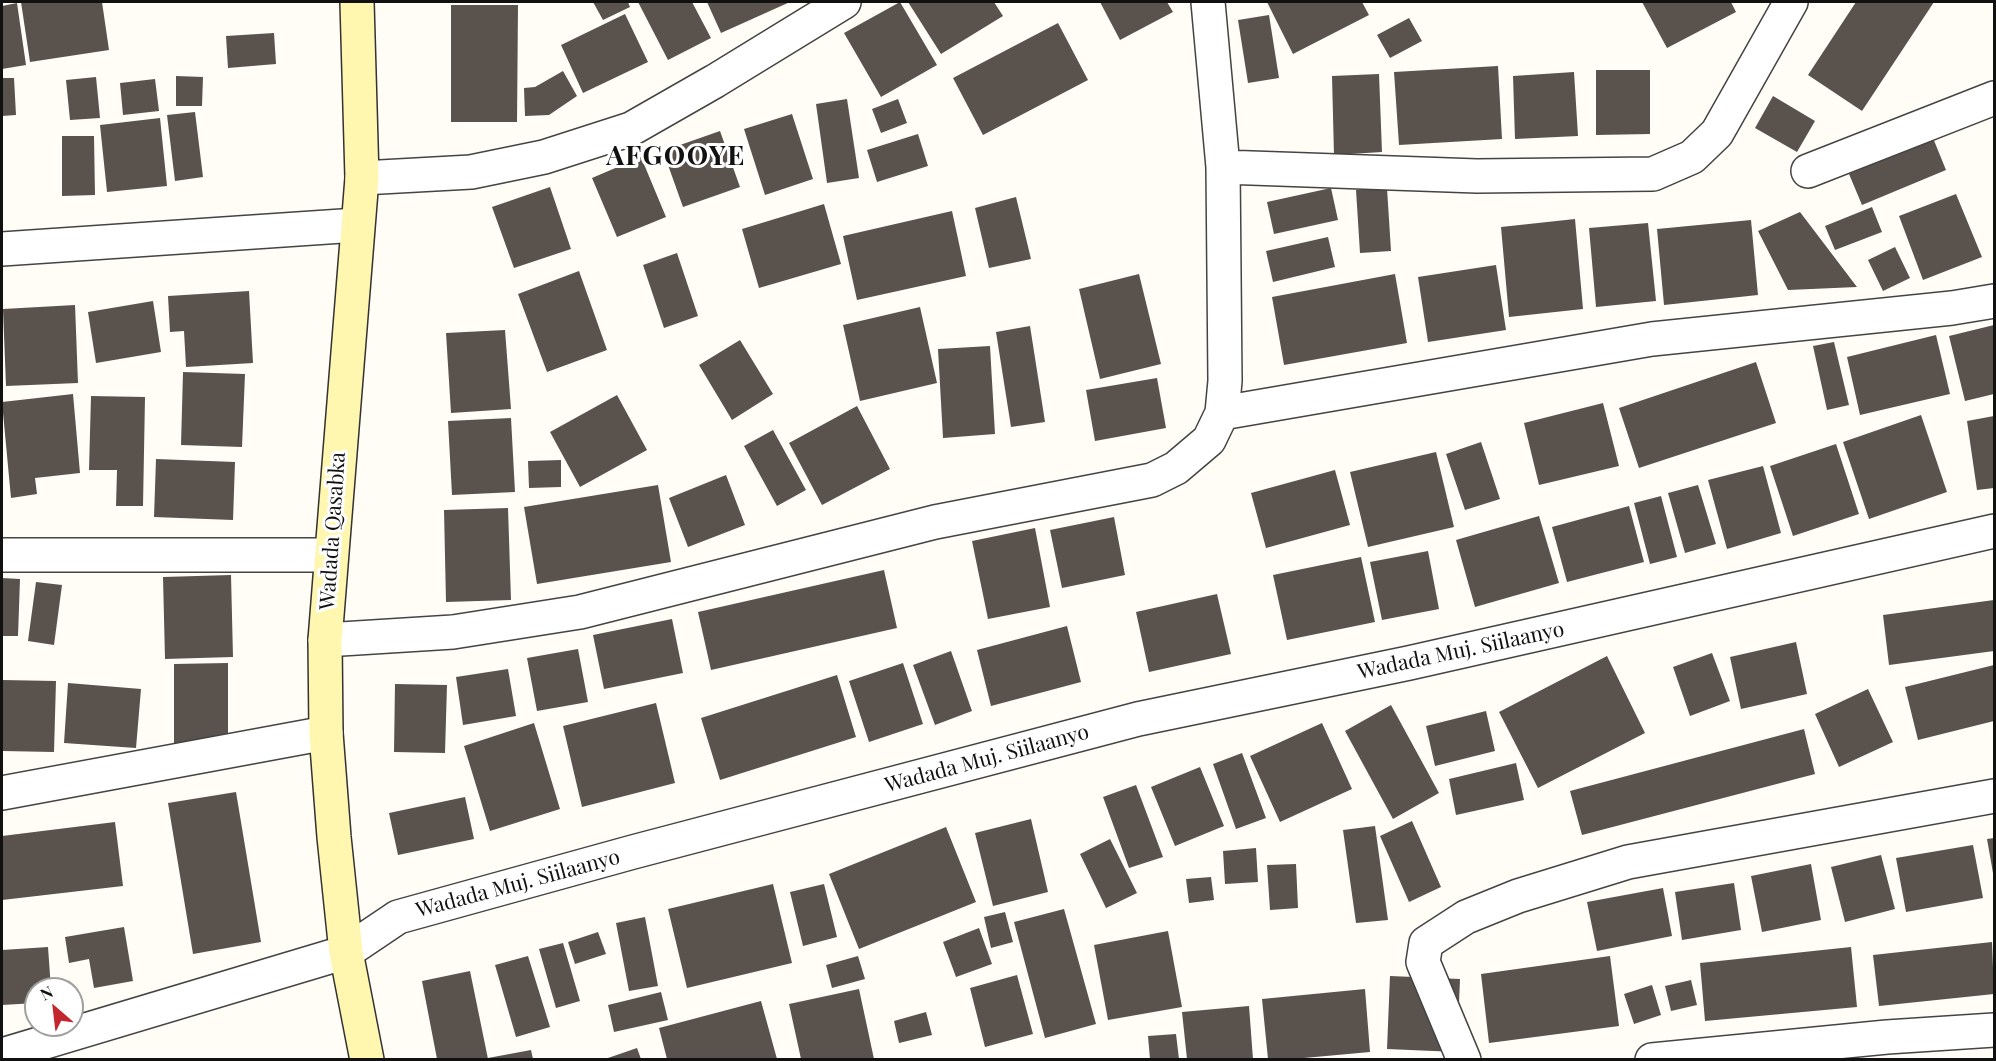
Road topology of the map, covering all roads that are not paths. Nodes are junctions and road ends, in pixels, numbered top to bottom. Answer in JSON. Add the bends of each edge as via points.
{"nodes":[{"id":1,"x":357,"y":2,"type":"edge"},
{"id":2,"x":844,"y":2,"type":"edge"},
{"id":3,"x":1208,"y":2,"type":"edge"},
{"id":4,"x":1791,"y":2,"type":"edge"},
{"id":5,"x":1995,"y":98,"type":"edge"},
{"id":6,"x":1223,"y":166,"type":"junction"},
{"id":7,"x":1808,"y":171,"type":"dead end"},
{"id":8,"x":363,"y":178,"type":"junction"},
{"id":9,"x":357,"y":225,"type":"junction"},
{"id":10,"x":2,"y":249,"type":"edge"},
{"id":11,"x":1995,"y":301,"type":"edge"},
{"id":12,"x":1222,"y":413,"type":"junction"},
{"id":13,"x":1995,"y":531,"type":"edge"},
{"id":14,"x":2,"y":555,"type":"edge"},
{"id":15,"x":331,"y":555,"type":"junction"},
{"id":16,"x":325,"y":640,"type":"junction"},
{"id":17,"x":326,"y":733,"type":"junction"},
{"id":18,"x":2,"y":793,"type":"edge"},
{"id":19,"x":1995,"y":796,"type":"edge"},
{"id":20,"x":346,"y":952,"type":"junction"},
{"id":21,"x":1995,"y":1030,"type":"edge"},
{"id":22,"x":2,"y":1055,"type":"edge"},
{"id":23,"x":368,"y":1059,"type":"edge"},
{"id":24,"x":1464,"y":1059,"type":"edge"},
{"id":25,"x":1652,"y":1059,"type":"edge"}],
"edges":[{"from":1,"to":8,"type":"street","name":"Wadada Qasabka"},
{"from":2,"to":8,"type":"street","via":[[631,129],[543,156],[471,172]]},
{"from":3,"to":6,"type":"street"},
{"from":4,"to":6,"type":"street","via":[[1717,133],[1692,157],[1653,174],[1477,176]]},
{"from":5,"to":7,"type":"street"},
{"from":6,"to":12,"type":"street","via":[[1226,381]]},
{"from":8,"to":9,"type":"street","name":"Wadada Qasabka"},
{"from":9,"to":10,"type":"street"},
{"from":9,"to":15,"type":"street","name":"Wadada Qasabka"},
{"from":11,"to":12,"type":"street","via":[[1652,339]]},
{"from":12,"to":16,"type":"street","via":[[1209,440],[1176,468],[1152,480],[935,522],[580,612],[453,632]]},
{"from":13,"to":20,"type":"street","name":"Wadada Muj. Siilaanyo","via":[[1409,663],[1138,718],[398,917]]},
{"from":14,"to":15,"type":"street"},
{"from":15,"to":16,"type":"street","name":"Wadada Qasabka"},
{"from":16,"to":17,"type":"street","name":"Wadada Qasabka"},
{"from":17,"to":18,"type":"street"},
{"from":17,"to":20,"type":"street","name":"Wadada Qasabka"},
{"from":19,"to":24,"type":"street","via":[[1628,862],[1518,896],[1466,917],[1426,943],[1423,962]]},
{"from":20,"to":22,"type":"street","name":"Wadada Muj. Siilaanyo"},
{"from":20,"to":23,"type":"street","name":"Wadada Qasabka"},
{"from":21,"to":25,"type":"street"}]}
